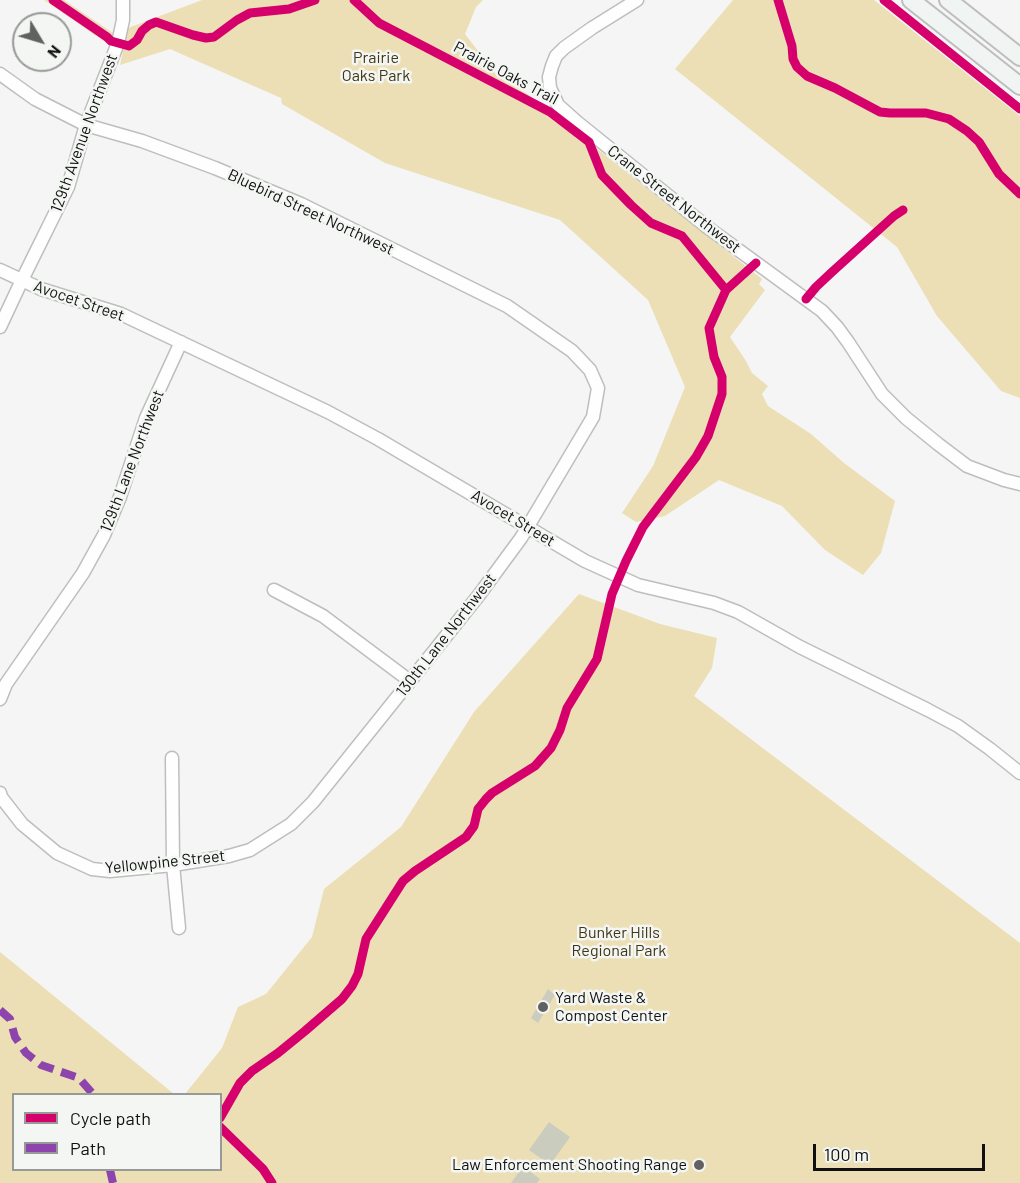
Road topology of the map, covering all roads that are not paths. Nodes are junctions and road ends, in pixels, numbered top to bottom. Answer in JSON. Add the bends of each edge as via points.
{"nodes":[{"id":1,"x":123,"y":0,"type":"edge"},
{"id":2,"x":637,"y":0,"type":"edge"},
{"id":3,"x":911,"y":0,"type":"edge"},
{"id":4,"x":948,"y":0,"type":"edge"},
{"id":5,"x":1020,"y":57,"type":"edge"},
{"id":6,"x":0,"y":74,"type":"edge"},
{"id":7,"x":1020,"y":86,"type":"edge"},
{"id":8,"x":86,"y":124,"type":"junction"},
{"id":9,"x":0,"y":270,"type":"edge"},
{"id":10,"x":22,"y":280,"type":"junction"},
{"id":11,"x":0,"y":327,"type":"edge"},
{"id":12,"x":181,"y":342,"type":"junction"},
{"id":13,"x":598,"y":388,"type":"joint"},
{"id":14,"x":1020,"y":484,"type":"edge"},
{"id":15,"x":528,"y":526,"type":"junction"},
{"id":16,"x":274,"y":590,"type":"dead end"},
{"id":17,"x":410,"y":681,"type":"junction"},
{"id":18,"x":0,"y":699,"type":"edge"},
{"id":19,"x":172,"y":758,"type":"dead end"},
{"id":20,"x":1020,"y":773,"type":"edge"},
{"id":21,"x":0,"y":793,"type":"edge"},
{"id":22,"x":250,"y":850,"type":"joint"},
{"id":23,"x":173,"y":864,"type":"junction"},
{"id":24,"x":179,"y":928,"type":"dead end"}],
"edges":[{"from":1,"to":8,"type":"street","name":"129th Avenue Northwest","via":[[118,43]]},
{"from":2,"to":14,"type":"street","name":"Crane Street Northwest","via":[[599,22],[556,56],[549,77],[558,105],[707,227],[822,311],[882,393],[906,418],[967,466]]},
{"from":3,"to":7,"type":"main road"},
{"from":4,"to":5,"type":"main road"},
{"from":6,"to":8,"type":"street","name":"Bluebird Street Northwest","via":[[35,99]]},
{"from":8,"to":10,"type":"street","name":"129th Avenue Northwest","via":[[68,187]]},
{"from":8,"to":13,"type":"street","name":"Bluebird Street Northwest","via":[[152,144],[301,204],[507,306],[572,351],[590,370]]},
{"from":9,"to":10,"type":"street","name":"Avocet Street"},
{"from":10,"to":11,"type":"street","name":"129th Avenue Northwest"},
{"from":10,"to":12,"type":"street","name":"Avocet Street","via":[[121,315]]},
{"from":12,"to":15,"type":"street","name":"Avocet Street","via":[[328,412]]},
{"from":12,"to":18,"type":"street","name":"129th Lane Northwest","via":[[146,418],[104,535]]},
{"from":13,"to":15,"type":"street","name":"130th Lane Northwest","via":[[593,417]]},
{"from":15,"to":17,"type":"street","name":"130th Lane Northwest"},
{"from":15,"to":20,"type":"street","name":"Avocet Street","via":[[585,561],[638,585],[738,612],[958,726]]},
{"from":16,"to":17,"type":"street","via":[[323,616]]},
{"from":17,"to":22,"type":"street","name":"130th Lane Northwest","via":[[313,802],[291,824]]},
{"from":19,"to":23,"type":"street"},
{"from":21,"to":23,"type":"street","name":"Yellowpine Street","via":[[22,825],[57,853],[92,868],[110,871]]},
{"from":22,"to":23,"type":"street","name":"Yellowpine Street"},
{"from":23,"to":24,"type":"street"}]}
